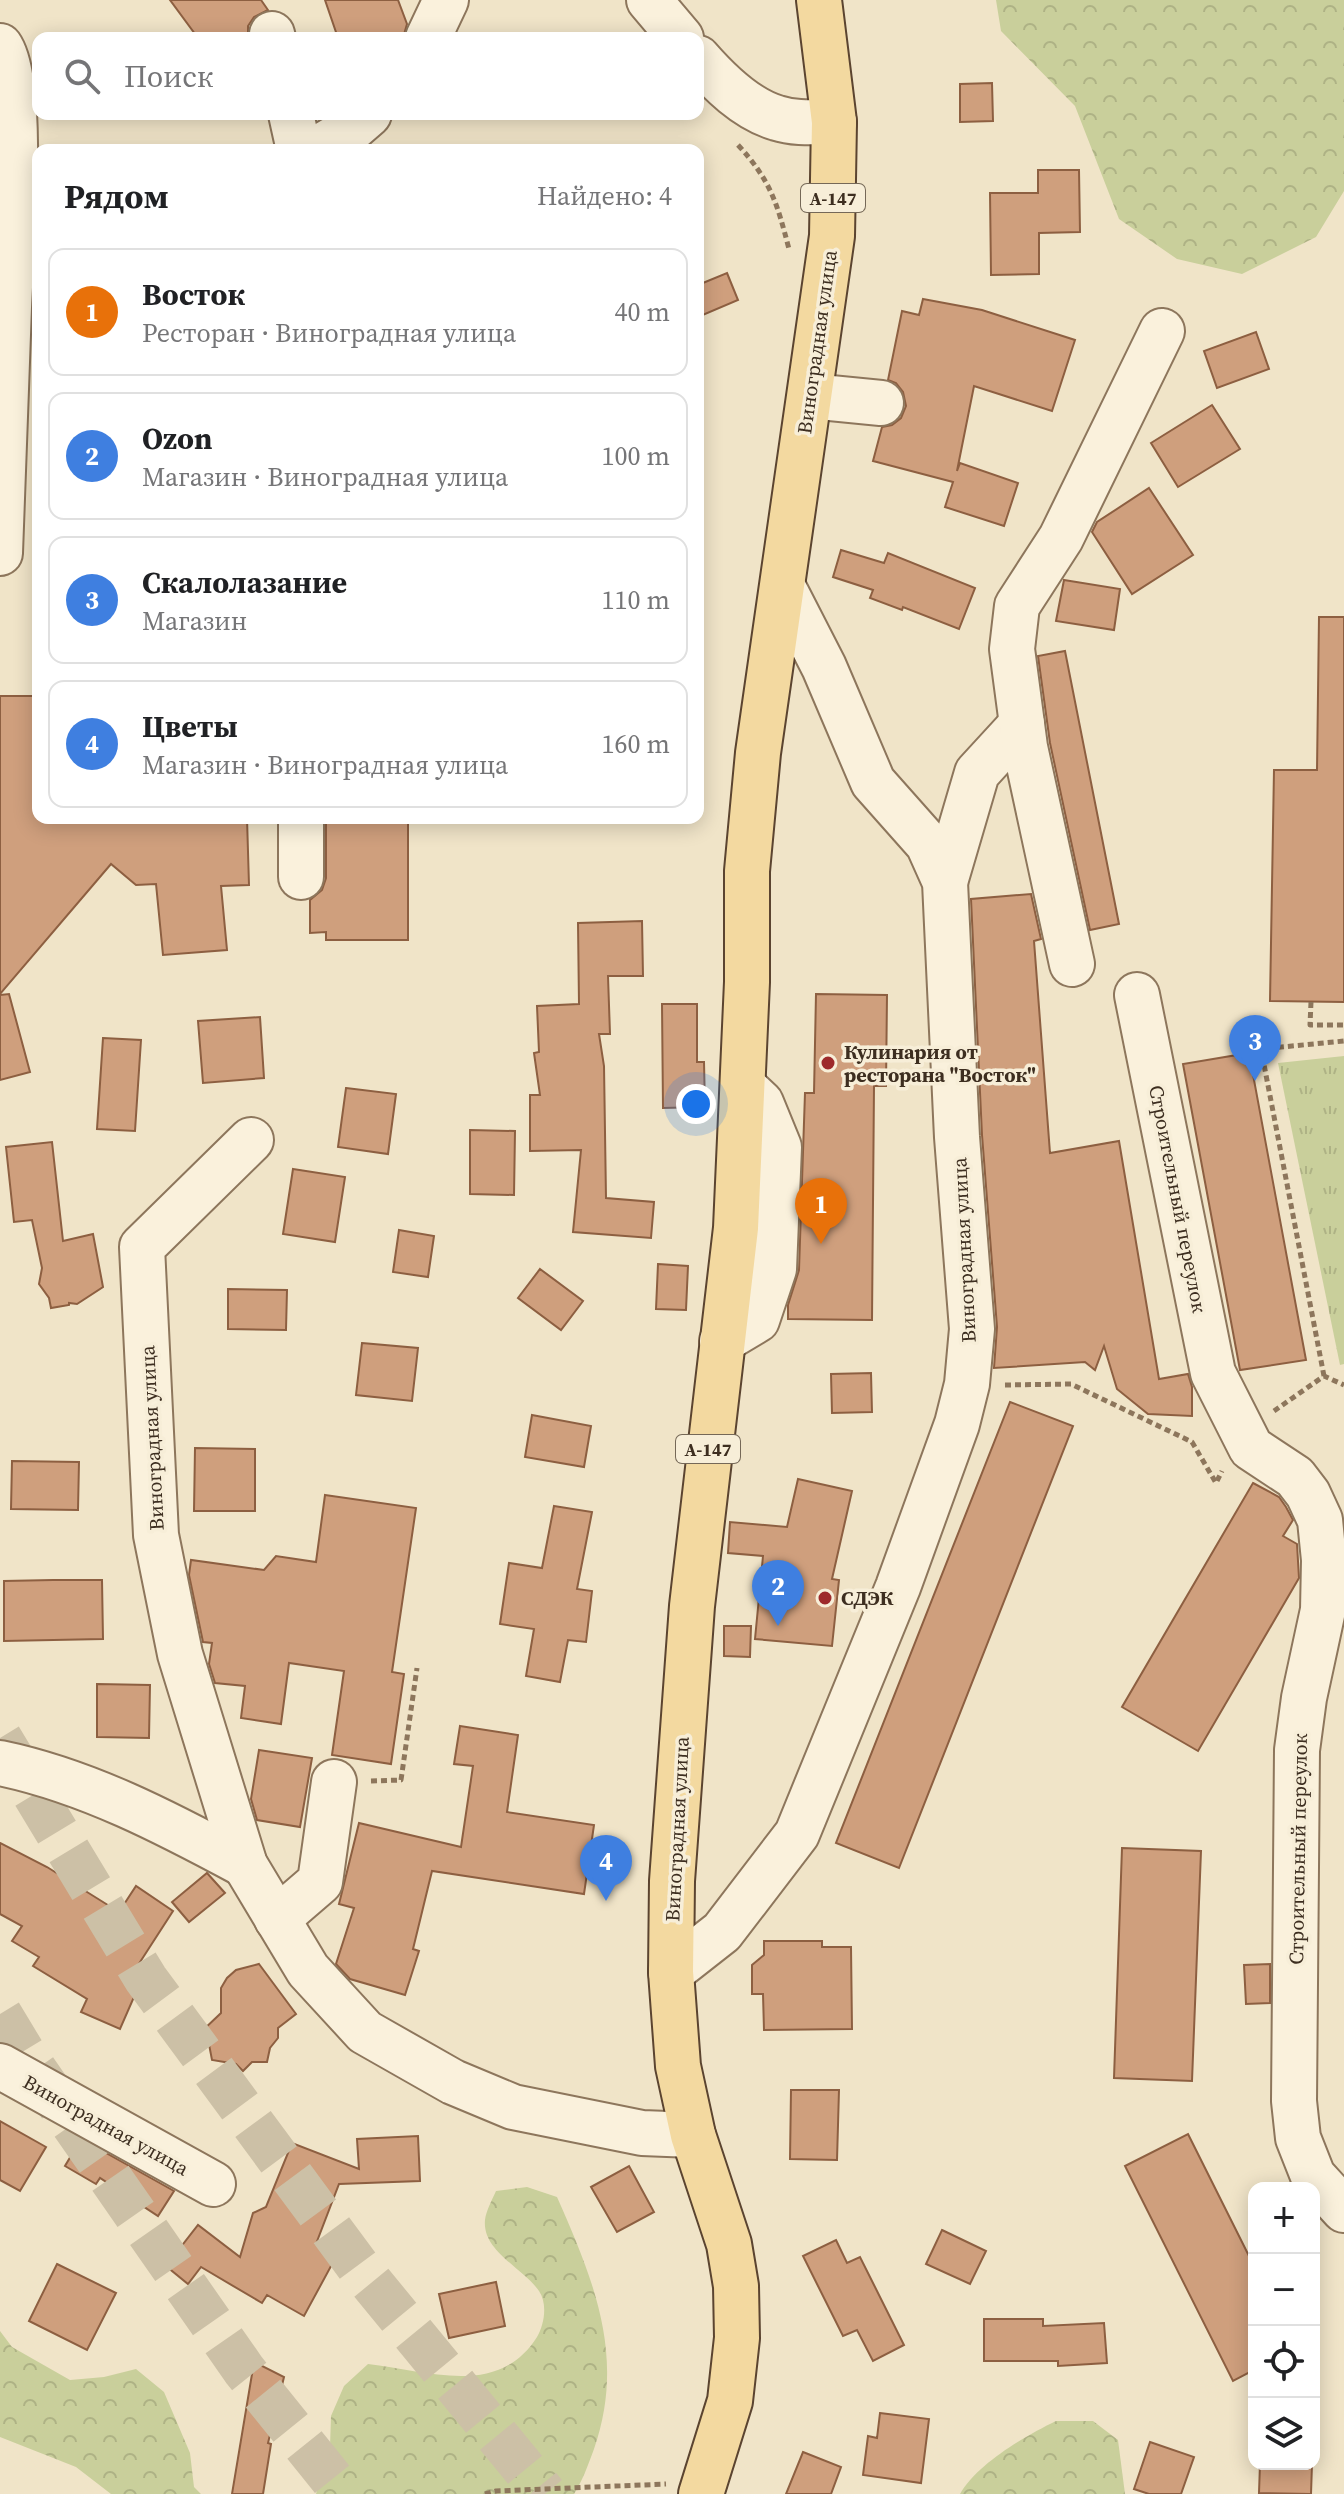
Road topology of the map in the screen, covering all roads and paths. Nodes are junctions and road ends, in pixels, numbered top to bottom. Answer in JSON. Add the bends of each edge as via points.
{"nodes":[{"id":1,"x":446,"y":0,"type":"edge"},
{"id":2,"x":649,"y":0,"type":"edge"},
{"id":3,"x":819,"y":0,"type":"edge"},
{"id":4,"x":431,"y":32,"type":"edge"},
{"id":5,"x":676,"y":32,"type":"edge"},
{"id":6,"x":0,"y":46,"type":"edge"},
{"id":7,"x":704,"y":65,"type":"edge"},
{"id":8,"x":292,"y":120,"type":"edge"},
{"id":9,"x":362,"y":120,"type":"edge"},
{"id":10,"x":834,"y":122,"type":"junction"},
{"id":11,"x":729,"y":134,"type":"dead end"},
{"id":12,"x":298,"y":144,"type":"edge"},
{"id":13,"x":325,"y":144,"type":"edge"},
{"id":14,"x":789,"y":251,"type":"dead end"},
{"id":15,"x":1162,"y":331,"type":"dead end"},
{"id":16,"x":810,"y":396,"type":"junction"},
{"id":17,"x":881,"y":403,"type":"dead end"},
{"id":18,"x":0,"y":553,"type":"edge"},
{"id":19,"x":783,"y":587,"type":"junction"},
{"id":20,"x":1022,"y":724,"type":"junction"},
{"id":21,"x":301,"y":824,"type":"edge"},
{"id":22,"x":301,"y":877,"type":"dead end"},
{"id":23,"x":945,"y":882,"type":"junction"},
{"id":24,"x":1072,"y":964,"type":"dead end"},
{"id":25,"x":1137,"y":995,"type":"dead end"},
{"id":26,"x":1311,"y":1002,"type":"dead end"},
{"id":27,"x":1344,"y":1025,"type":"edge"},
{"id":28,"x":1344,"y":1041,"type":"edge"},
{"id":29,"x":251,"y":1140,"type":"dead end"},
{"id":30,"x":1324,"y":1376,"type":"junction"},
{"id":31,"x":967,"y":1384,"type":"junction"},
{"id":32,"x":1344,"y":1385,"type":"edge"},
{"id":33,"x":1242,"y":1434,"type":"junction"},
{"id":34,"x":417,"y":1668,"type":"dead end"},
{"id":35,"x":0,"y":1763,"type":"edge"},
{"id":36,"x":401,"y":1780,"type":"dead end"},
{"id":37,"x":334,"y":1782,"type":"dead end"},
{"id":38,"x":245,"y":1865,"type":"junction"},
{"id":39,"x":277,"y":1919,"type":"junction"},
{"id":40,"x":671,"y":1972,"type":"junction"},
{"id":41,"x":0,"y":2066,"type":"edge"},
{"id":42,"x":693,"y":2135,"type":"junction"},
{"id":43,"x":213,"y":2184,"type":"dead end"},
{"id":44,"x":1344,"y":2210,"type":"edge"},
{"id":45,"x":686,"y":2489,"type":"edge"},
{"id":46,"x":485,"y":2494,"type":"edge"}],
"edges":[{"from":1,"to":4,"type":"street"},
{"from":2,"to":5,"type":"street"},
{"from":3,"to":10,"type":"main road","name":"Виноградная улица","number":"А-147"},
{"from":6,"to":18,"type":"street","via":[[11,76],[15,145]]},
{"from":7,"to":10,"type":"street","via":[[718,82],[757,109],[778,118]]},
{"from":8,"to":12,"type":"street"},
{"from":9,"to":13,"type":"street"},
{"from":10,"to":16,"type":"main road","name":"Виноградная улица","number":"А-147","via":[[832,236]]},
{"from":11,"to":14,"type":"path","via":[[760,169],[777,201]]},
{"from":15,"to":20,"type":"street","via":[[1061,538],[1017,606],[1012,649]]},
{"from":16,"to":17,"type":"street"},
{"from":16,"to":19,"type":"main road","name":"Виноградная улица","number":"А-147"},
{"from":19,"to":23,"type":"street","name":"Виноградная улица","via":[[873,782],[928,844]]},
{"from":19,"to":40,"type":"main road","name":"Виноградная улица","number":"А-147","via":[[747,871],[736,1228],[692,1606],[672,1881]]},
{"from":20,"to":23,"type":"street","via":[[977,773]]},
{"from":20,"to":24,"type":"street"},
{"from":21,"to":22,"type":"street"},
{"from":23,"to":31,"type":"street","name":"Виноградная улица","via":[[972,1329]]},
{"from":25,"to":33,"type":"street","name":"Строительный переулок","via":[[1213,1373]]},
{"from":26,"to":27,"type":"path","via":[[1310,1025]]},
{"from":28,"to":30,"type":"path","via":[[1261,1049]]},
{"from":29,"to":38,"type":"street","name":"Виноградная улица","via":[[142,1247],[156,1535],[180,1654]]},
{"from":30,"to":32,"type":"path"},
{"from":30,"to":33,"type":"path"},
{"from":31,"to":33,"type":"path","via":[[1071,1384],[1192,1442],[1216,1483]]},
{"from":31,"to":40,"type":"street","name":"Виноградная улица","via":[[898,1587],[797,1834],[722,1932]]},
{"from":33,"to":44,"type":"street","name":"Строительный переулок","via":[[1251,1448],[1295,1477],[1320,1520],[1323,1610],[1297,1750],[1294,2101],[1298,2138],[1313,2176]]},
{"from":34,"to":36,"type":"path"},
{"from":35,"to":38,"type":"street","via":[[87,1788]]},
{"from":37,"to":39,"type":"street","via":[[320,1882]]},
{"from":38,"to":39,"type":"street","name":"Виноградная улица"},
{"from":39,"to":42,"type":"street","name":"Виноградная улица","via":[[308,1970],[365,2032],[453,2082],[513,2107],[642,2133]]},
{"from":40,"to":42,"type":"main road","name":"Виноградная улица","number":"А-147","via":[[678,2066]]},
{"from":41,"to":43,"type":"street","name":"Виноградная улица"},
{"from":42,"to":45,"type":"main road","name":"Виноградная улица","number":"А-147","via":[[729,2244],[737,2325],[730,2401]]},
{"from":45,"to":46,"type":"path"}]}
